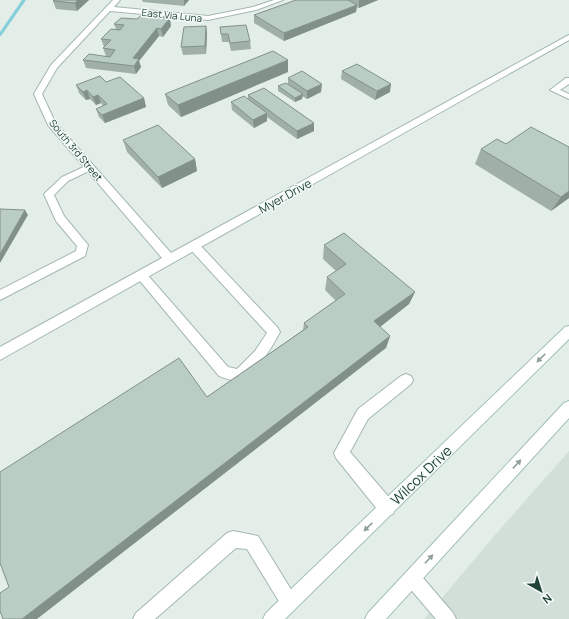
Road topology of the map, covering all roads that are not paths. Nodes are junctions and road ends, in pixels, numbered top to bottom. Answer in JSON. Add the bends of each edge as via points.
{"nodes":[{"id":1,"x":117,"y":0,"type":"edge"},
{"id":2,"x":280,"y":0,"type":"edge"},
{"id":3,"x":109,"y":9,"type":"junction"},
{"id":4,"x":567,"y":40,"type":"edge"},
{"id":5,"x":569,"y":80,"type":"edge"},
{"id":6,"x":569,"y":97,"type":"edge"},
{"id":7,"x":90,"y":167,"type":"junction"},
{"id":8,"x":194,"y":246,"type":"junction"},
{"id":9,"x":170,"y":260,"type":"junction"},
{"id":10,"x":141,"y":275,"type":"junction"},
{"id":11,"x":0,"y":295,"type":"edge"},
{"id":12,"x":569,"y":330,"type":"edge"},
{"id":13,"x":0,"y":354,"type":"edge"},
{"id":14,"x":406,"y":380,"type":"dead end"},
{"id":15,"x":569,"y":408,"type":"edge"},
{"id":16,"x":387,"y":508,"type":"junction"},
{"id":17,"x":412,"y":578,"type":"junction"},
{"id":18,"x":290,"y":602,"type":"junction"},
{"id":19,"x":142,"y":619,"type":"edge"},
{"id":20,"x":272,"y":619,"type":"edge"},
{"id":21,"x":374,"y":619,"type":"edge"},
{"id":22,"x":447,"y":619,"type":"edge"}],
"edges":[{"from":1,"to":3,"type":"street","name":"South 3rd Street"},
{"from":2,"to":3,"type":"street","name":"East Via Luna","via":[[254,9],[208,18]]},
{"from":3,"to":7,"type":"street","name":"South 3rd Street","via":[[54,67],[38,94],[51,123]]},
{"from":4,"to":8,"type":"street","name":"Myer Drive"},
{"from":5,"to":6,"type":"street","via":[[554,90]]},
{"from":7,"to":9,"type":"street","name":"South 3rd Street"},
{"from":7,"to":11,"type":"street","via":[[65,179],[49,194],[60,218],[82,244],[81,253]]},
{"from":8,"to":9,"type":"street","name":"Myer Drive"},
{"from":8,"to":10,"type":"street","via":[[274,332],[260,355],[239,375],[224,372]]},
{"from":9,"to":10,"type":"street","name":"Myer Drive"},
{"from":10,"to":13,"type":"street","name":"Myer Drive"},
{"from":12,"to":16,"type":"street","name":"Wilcox Drive","one_way":true},
{"from":14,"to":16,"type":"street","via":[[363,414],[341,453]]},
{"from":17,"to":15,"type":"street","one_way":true},
{"from":16,"to":18,"type":"street","name":"Wilcox Drive","one_way":true},
{"from":17,"to":21,"type":"street"},
{"from":17,"to":22,"type":"street"},
{"from":18,"to":19,"type":"street","via":[[252,542],[233,539]]},
{"from":18,"to":20,"type":"street","name":"Wilcox Drive"}]}
